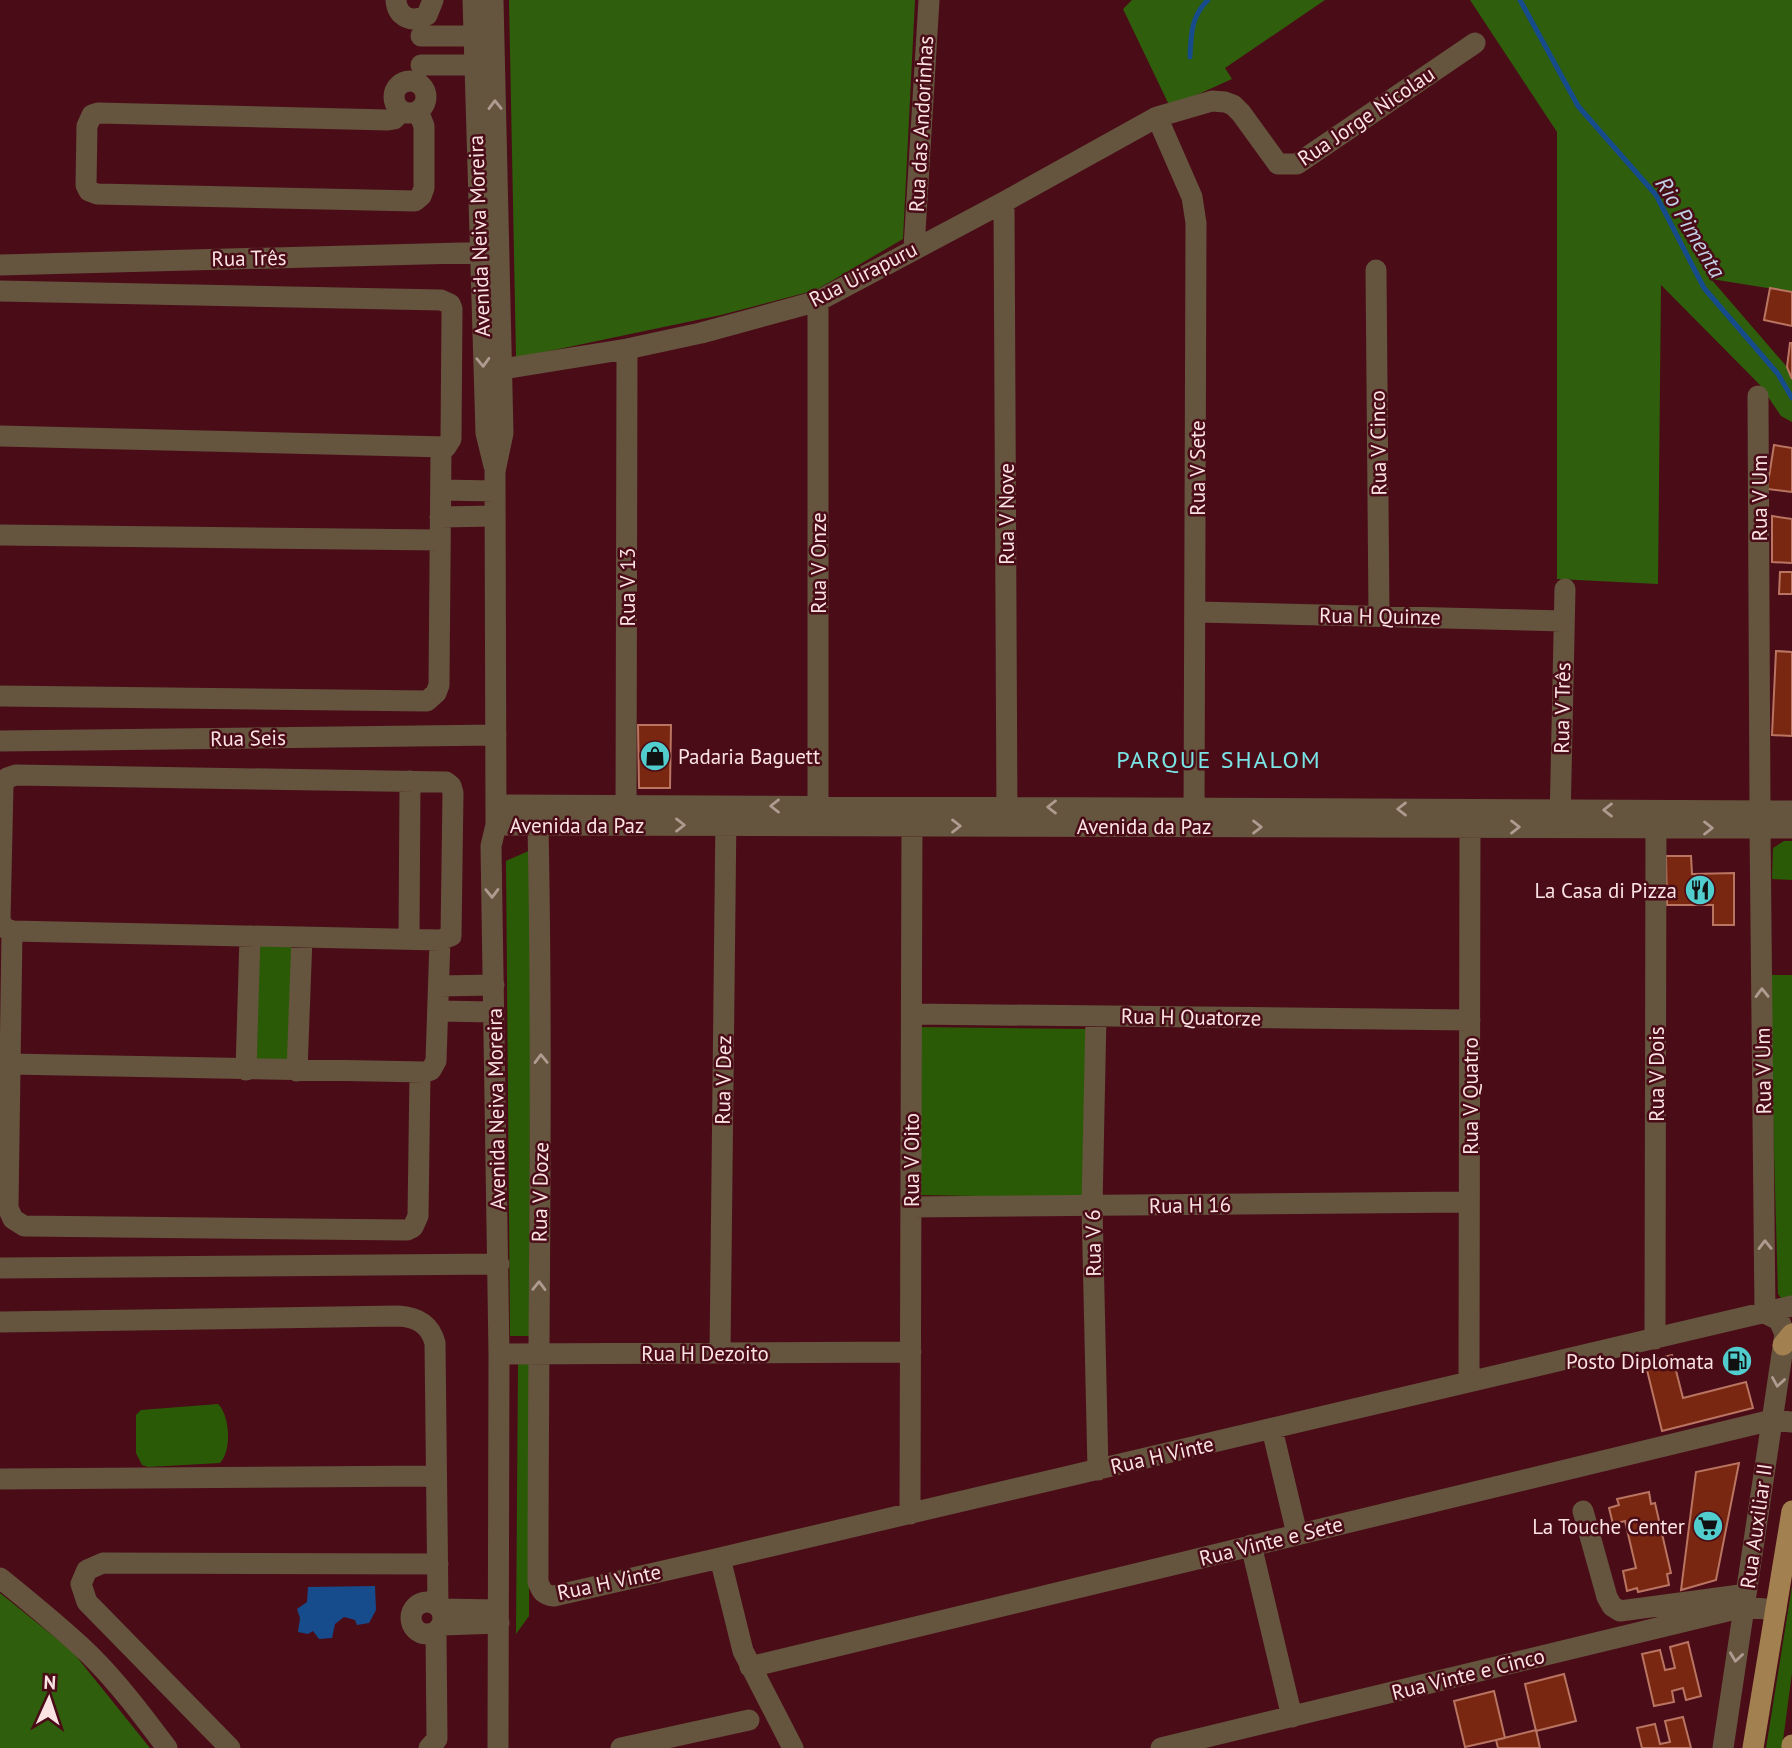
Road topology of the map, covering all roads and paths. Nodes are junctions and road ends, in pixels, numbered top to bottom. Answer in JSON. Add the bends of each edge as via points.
{"nodes":[{"id":1,"x":396,"y":0,"type":"edge"},
{"id":2,"x":473,"y":0,"type":"edge"},
{"id":3,"x":493,"y":0,"type":"edge"},
{"id":4,"x":929,"y":0,"type":"edge"},
{"id":5,"x":425,"y":18,"type":"edge"},
{"id":6,"x":484,"y":36,"type":"junction"},
{"id":7,"x":1475,"y":43,"type":"dead end"},
{"id":8,"x":485,"y":65,"type":"junction"},
{"id":9,"x":418,"y":73,"type":"junction"},
{"id":10,"x":410,"y":111,"type":"junction"},
{"id":11,"x":1157,"y":117,"type":"junction"},
{"id":12,"x":1004,"y":202,"type":"junction"},
{"id":13,"x":914,"y":248,"type":"junction"},
{"id":14,"x":489,"y":253,"type":"junction"},
{"id":15,"x":0,"y":265,"type":"edge"},
{"id":16,"x":1376,"y":270,"type":"dead end"},
{"id":17,"x":0,"y":291,"type":"edge"},
{"id":18,"x":818,"y":300,"type":"junction"},
{"id":19,"x":627,"y":349,"type":"junction"},
{"id":20,"x":502,"y":369,"type":"junction"},
{"id":21,"x":1758,"y":396,"type":"dead end"},
{"id":22,"x":0,"y":436,"type":"edge"},
{"id":23,"x":441,"y":448,"type":"junction"},
{"id":24,"x":495,"y":481,"type":"junction"},
{"id":25,"x":441,"y":490,"type":"junction"},
{"id":26,"x":495,"y":516,"type":"junction"},
{"id":27,"x":440,"y":517,"type":"junction"},
{"id":28,"x":0,"y":535,"type":"edge"},
{"id":29,"x":440,"y":540,"type":"junction"},
{"id":30,"x":1564,"y":589,"type":"dead end"},
{"id":31,"x":1197,"y":611,"type":"junction"},
{"id":32,"x":1380,"y":616,"type":"junction"},
{"id":33,"x":1564,"y":621,"type":"junction"},
{"id":34,"x":0,"y":696,"type":"edge"},
{"id":35,"x":496,"y":735,"type":"junction"},
{"id":36,"x":0,"y":741,"type":"edge"},
{"id":37,"x":410,"y":781,"type":"junction"},
{"id":38,"x":528,"y":805,"type":"junction"},
{"id":39,"x":1792,"y":811,"type":"edge"},
{"id":40,"x":496,"y":815,"type":"junction"},
{"id":41,"x":626,"y":815,"type":"junction"},
{"id":42,"x":726,"y":815,"type":"junction"},
{"id":43,"x":818,"y":816,"type":"junction"},
{"id":44,"x":912,"y":816,"type":"junction"},
{"id":45,"x":1007,"y":817,"type":"junction"},
{"id":46,"x":1195,"y":817,"type":"junction"},
{"id":47,"x":1470,"y":818,"type":"junction"},
{"id":48,"x":1560,"y":818,"type":"junction"},
{"id":49,"x":1656,"y":819,"type":"junction"},
{"id":50,"x":1760,"y":819,"type":"junction"},
{"id":51,"x":538,"y":825,"type":"junction"},
{"id":52,"x":1792,"y":828,"type":"edge"},
{"id":53,"x":12,"y":930,"type":"junction"},
{"id":54,"x":250,"y":936,"type":"junction"},
{"id":55,"x":302,"y":937,"type":"junction"},
{"id":56,"x":409,"y":939,"type":"junction"},
{"id":57,"x":440,"y":940,"type":"junction"},
{"id":58,"x":439,"y":985,"type":"junction"},
{"id":59,"x":494,"y":985,"type":"junction"},
{"id":60,"x":438,"y":1011,"type":"junction"},
{"id":61,"x":494,"y":1012,"type":"junction"},
{"id":62,"x":912,"y":1014,"type":"junction"},
{"id":63,"x":1096,"y":1016,"type":"junction"},
{"id":64,"x":1470,"y":1020,"type":"junction"},
{"id":65,"x":10,"y":1064,"type":"junction"},
{"id":66,"x":246,"y":1070,"type":"junction"},
{"id":67,"x":297,"y":1071,"type":"junction"},
{"id":68,"x":419,"y":1073,"type":"junction"},
{"id":69,"x":1469,"y":1202,"type":"junction"},
{"id":70,"x":1092,"y":1206,"type":"junction"},
{"id":71,"x":911,"y":1207,"type":"junction"},
{"id":72,"x":499,"y":1264,"type":"junction"},
{"id":73,"x":0,"y":1268,"type":"edge"},
{"id":74,"x":1792,"y":1306,"type":"edge"},
{"id":75,"x":1765,"y":1313,"type":"junction"},
{"id":76,"x":0,"y":1322,"type":"edge"},
{"id":77,"x":1654,"y":1339,"type":"junction"},
{"id":78,"x":1788,"y":1339,"type":"edge"},
{"id":79,"x":911,"y":1352,"type":"junction"},
{"id":80,"x":720,"y":1353,"type":"junction"},
{"id":81,"x":499,"y":1354,"type":"junction"},
{"id":82,"x":538,"y":1354,"type":"junction"},
{"id":83,"x":1469,"y":1382,"type":"junction"},
{"id":84,"x":1782,"y":1421,"type":"edge"},
{"id":85,"x":1272,"y":1429,"type":"junction"},
{"id":86,"x":1098,"y":1470,"type":"junction"},
{"id":87,"x":436,"y":1476,"type":"junction"},
{"id":88,"x":0,"y":1479,"type":"edge"},
{"id":89,"x":1583,"y":1511,"type":"dead end"},
{"id":90,"x":1792,"y":1511,"type":"edge"},
{"id":91,"x":911,"y":1514,"type":"junction"},
{"id":92,"x":1297,"y":1534,"type":"junction"},
{"id":93,"x":1251,"y":1545,"type":"junction"},
{"id":94,"x":720,"y":1558,"type":"junction"},
{"id":95,"x":438,"y":1564,"type":"junction"},
{"id":96,"x":0,"y":1578,"type":"edge"},
{"id":97,"x":538,"y":1582,"type":"joint"},
{"id":98,"x":1745,"y":1601,"type":"junction"},
{"id":99,"x":1776,"y":1610,"type":"junction"},
{"id":100,"x":498,"y":1616,"type":"junction"},
{"id":101,"x":439,"y":1618,"type":"junction"},
{"id":102,"x":750,"y":1667,"type":"junction"},
{"id":103,"x":1292,"y":1717,"type":"junction"},
{"id":104,"x":748,"y":1720,"type":"dead end"},
{"id":105,"x":702,"y":1740,"type":"edge"},
{"id":106,"x":1234,"y":1740,"type":"edge"},
{"id":107,"x":167,"y":1748,"type":"edge"},
{"id":108,"x":230,"y":1748,"type":"edge"},
{"id":109,"x":429,"y":1748,"type":"edge"},
{"id":110,"x":498,"y":1748,"type":"edge"},
{"id":111,"x":621,"y":1748,"type":"edge"},
{"id":112,"x":793,"y":1748,"type":"edge"},
{"id":113,"x":1161,"y":1748,"type":"edge"},
{"id":114,"x":1723,"y":1748,"type":"edge"},
{"id":115,"x":1753,"y":1748,"type":"edge"}],
"edges":[{"from":1,"to":5,"type":"street","via":[[403,16]]},
{"from":2,"to":6,"type":"street","name":"Avenida Neiva Moreira"},
{"from":3,"to":6,"type":"street","name":"Avenida Neiva Moreira"},
{"from":4,"to":13,"type":"street","name":"Rua das Andorinhas"},
{"from":5,"to":6,"type":"street"},
{"from":5,"to":9,"type":"street"},
{"from":6,"to":8,"type":"street","name":"Avenida Neiva Moreira"},
{"from":7,"to":11,"type":"street","name":"Rua Jorge Nicolau","via":[[1297,164],[1278,164],[1241,113],[1225,102],[1212,101]]},
{"from":8,"to":9,"type":"street"},
{"from":8,"to":14,"type":"street","name":"Avenida Neiva Moreira"},
{"from":9,"to":10,"type":"street","via":[[427,98]]},
{"from":10,"to":10,"type":"street","via":[[388,120],[98,113],[86,125],[86,185],[97,194],[415,201],[424,188],[424,126]]},
{"from":11,"to":12,"type":"street","name":"Rua Uirapuru"},
{"from":11,"to":31,"type":"street","name":"Rua V Sete","via":[[1192,197],[1196,223]]},
{"from":12,"to":13,"type":"street","name":"Rua Uirapuru"},
{"from":12,"to":45,"type":"street","name":"Rua V Nove"},
{"from":13,"to":18,"type":"street","name":"Rua Uirapuru"},
{"from":14,"to":15,"type":"street","name":"Rua Três"},
{"from":14,"to":20,"type":"street","name":"Avenida Neiva Moreira"},
{"from":14,"to":24,"type":"street","name":"Avenida Neiva Moreira","one_way":true,"via":[[486,433]]},
{"from":16,"to":32,"type":"street","name":"Rua V Cinco"},
{"from":17,"to":23,"type":"street","via":[[445,301],[452,309],[451,439],[449,446]]},
{"from":18,"to":19,"type":"street","name":"Rua Uirapuru"},
{"from":18,"to":43,"type":"street","name":"Rua V Onze"},
{"from":19,"to":20,"type":"street","name":"Rua Uirapuru"},
{"from":19,"to":41,"type":"street","name":"Rua V 13"},
{"from":20,"to":24,"type":"street","name":"Avenida Neiva Moreira","via":[[503,433]]},
{"from":21,"to":50,"type":"street","name":"Rua V Um"},
{"from":22,"to":23,"type":"street"},
{"from":23,"to":25,"type":"street"},
{"from":24,"to":25,"type":"street","via":[[464,491]]},
{"from":24,"to":26,"type":"street","name":"Avenida Neiva Moreira"},
{"from":25,"to":27,"type":"street"},
{"from":26,"to":27,"type":"street"},
{"from":26,"to":35,"type":"street","name":"Avenida Neiva Moreira"},
{"from":27,"to":29,"type":"street"},
{"from":28,"to":29,"type":"street"},
{"from":29,"to":34,"type":"street","via":[[439,685],[427,701]]},
{"from":30,"to":33,"type":"street","name":"Rua V Três"},
{"from":31,"to":32,"type":"street","name":"Rua H Quinze"},
{"from":31,"to":46,"type":"street","name":"Rua V Sete"},
{"from":32,"to":33,"type":"street","name":"Rua H Quinze"},
{"from":33,"to":48,"type":"street","name":"Rua V Três"},
{"from":35,"to":36,"type":"street","name":"Rua Seis"},
{"from":35,"to":40,"type":"street","name":"Avenida Neiva Moreira"},
{"from":37,"to":53,"type":"street","via":[[11,776],[4,785],[1,920]]},
{"from":37,"to":56,"type":"street"},
{"from":37,"to":57,"type":"street","via":[[446,782],[453,789],[452,930],[451,936]]},
{"from":38,"to":40,"type":"street","name":"Avenida da Paz"},
{"from":38,"to":41,"type":"street","name":"Avenida da Paz"},
{"from":38,"to":51,"type":"street","name":"Rua V Doze"},
{"from":39,"to":50,"type":"street","name":"Avenida da Paz"},
{"from":40,"to":51,"type":"street","name":"Avenida da Paz"},
{"from":40,"to":59,"type":"street","name":"Avenida Neiva Moreira","one_way":true,"via":[[491,846]]},
{"from":41,"to":42,"type":"street","name":"Avenida da Paz"},
{"from":41,"to":51,"type":"street","name":"Avenida da Paz"},
{"from":42,"to":43,"type":"street","name":"Avenida da Paz"},
{"from":42,"to":80,"type":"street","name":"Rua V Dez"},
{"from":43,"to":44,"type":"street","name":"Avenida da Paz"},
{"from":44,"to":45,"type":"street","name":"Avenida da Paz"},
{"from":44,"to":62,"type":"street","name":"Rua V Oito"},
{"from":45,"to":46,"type":"street","name":"Avenida da Paz"},
{"from":46,"to":47,"type":"street","name":"Avenida da Paz"},
{"from":47,"to":48,"type":"street","name":"Avenida da Paz"},
{"from":47,"to":64,"type":"street","name":"Rua V Quatro"},
{"from":48,"to":49,"type":"street","name":"Avenida da Paz"},
{"from":49,"to":50,"type":"street","name":"Avenida da Paz"},
{"from":49,"to":77,"type":"street","name":"Rua V Dois"},
{"from":50,"to":52,"type":"street","name":"Avenida da Paz"},
{"from":75,"to":50,"type":"street","name":"Rua V Um","one_way":true},
{"from":82,"to":51,"type":"street","name":"Rua V Doze","one_way":true},
{"from":53,"to":54,"type":"street"},
{"from":53,"to":65,"type":"street"},
{"from":54,"to":55,"type":"street"},
{"from":54,"to":66,"type":"street"},
{"from":55,"to":56,"type":"street"},
{"from":55,"to":67,"type":"street"},
{"from":56,"to":57,"type":"street"},
{"from":57,"to":58,"type":"street"},
{"from":58,"to":59,"type":"street"},
{"from":58,"to":60,"type":"street"},
{"from":59,"to":61,"type":"street","name":"Avenida Neiva Moreira"},
{"from":60,"to":61,"type":"street"},
{"from":60,"to":68,"type":"street","via":[[436,1061],[431,1070]]},
{"from":61,"to":72,"type":"street","name":"Avenida Neiva Moreira"},
{"from":62,"to":63,"type":"street","name":"Rua H Quatorze"},
{"from":62,"to":71,"type":"street","name":"Rua V Oito"},
{"from":63,"to":64,"type":"street","name":"Rua H Quatorze"},
{"from":63,"to":70,"type":"street","name":"Rua V 6"},
{"from":64,"to":69,"type":"street","name":"Rua V Quatro"},
{"from":65,"to":66,"type":"street"},
{"from":65,"to":68,"type":"street","via":[[8,1209],[24,1226],[407,1230],[418,1216]]},
{"from":66,"to":67,"type":"street"},
{"from":67,"to":68,"type":"street"},
{"from":69,"to":70,"type":"street","name":"Rua H 16"},
{"from":69,"to":83,"type":"street","name":"Rua V Quatro"},
{"from":70,"to":71,"type":"street","name":"Rua H 16"},
{"from":70,"to":86,"type":"street","name":"Rua V 6"},
{"from":71,"to":79,"type":"street","name":"Rua V Oito"},
{"from":72,"to":73,"type":"street"},
{"from":72,"to":81,"type":"street","name":"Avenida Neiva Moreira"},
{"from":74,"to":75,"type":"street","name":"Rua H Vinte"},
{"from":75,"to":77,"type":"street","name":"Rua H Vinte"},
{"from":75,"to":78,"type":"street","name":"Rua Auxiliar II","via":[[1782,1325]]},
{"from":76,"to":87,"type":"street","via":[[414,1318],[428,1328],[435,1343]]},
{"from":77,"to":83,"type":"street","name":"Rua H Vinte"},
{"from":78,"to":84,"type":"street","name":"Rua Auxiliar II","one_way":true},
{"from":79,"to":80,"type":"street","name":"Rua H Dezoito"},
{"from":79,"to":91,"type":"street","name":"Rua V Oito"},
{"from":80,"to":82,"type":"street","name":"Rua H Dezoito"},
{"from":81,"to":82,"type":"street","name":"Rua H Dezoito"},
{"from":81,"to":100,"type":"street","name":"Avenida Neiva Moreira"},
{"from":82,"to":97,"type":"street","name":"Rua V Doze"},
{"from":83,"to":85,"type":"street","name":"Rua H Vinte"},
{"from":84,"to":92,"type":"street","name":"Rua Vinte e Sete"},
{"from":84,"to":98,"type":"street","name":"Rua Auxiliar II"},
{"from":85,"to":86,"type":"street","name":"Rua H Vinte"},
{"from":85,"to":92,"type":"street"},
{"from":86,"to":91,"type":"street","name":"Rua H Vinte"},
{"from":87,"to":88,"type":"street"},
{"from":87,"to":95,"type":"street"},
{"from":89,"to":98,"type":"street","via":[[1607,1597],[1620,1611]]},
{"from":90,"to":99,"type":"main road"},
{"from":91,"to":94,"type":"street","name":"Rua H Vinte"},
{"from":92,"to":93,"type":"street","name":"Rua Vinte e Sete"},
{"from":93,"to":102,"type":"street","name":"Rua Vinte e Sete"},
{"from":93,"to":103,"type":"street"},
{"from":94,"to":97,"type":"street","name":"Rua H Vinte","via":[[554,1596],[541,1592]]},
{"from":94,"to":102,"type":"street"},
{"from":95,"to":101,"type":"street"},
{"from":95,"to":108,"type":"street","via":[[103,1563],[87,1570],[81,1584],[87,1602]]},
{"from":96,"to":107,"type":"street","via":[[92,1657]]},
{"from":98,"to":99,"type":"street","name":"Rua Vinte e Cinco"},
{"from":98,"to":103,"type":"street","name":"Rua Vinte e Cinco"},
{"from":98,"to":114,"type":"street","name":"Rua Auxiliar II","one_way":true},
{"from":99,"to":115,"type":"main road"},
{"from":100,"to":101,"type":"street"},
{"from":100,"to":110,"type":"street","name":"Avenida Neiva Moreira"},
{"from":101,"to":109,"type":"street","via":[[437,1739]]},
{"from":102,"to":112,"type":"street"},
{"from":103,"to":106,"type":"street","name":"Rua Vinte e Cinco"},
{"from":104,"to":105,"type":"street"},
{"from":105,"to":111,"type":"street"},
{"from":106,"to":113,"type":"street","name":"Rua Vinte e Cinco"}]}
